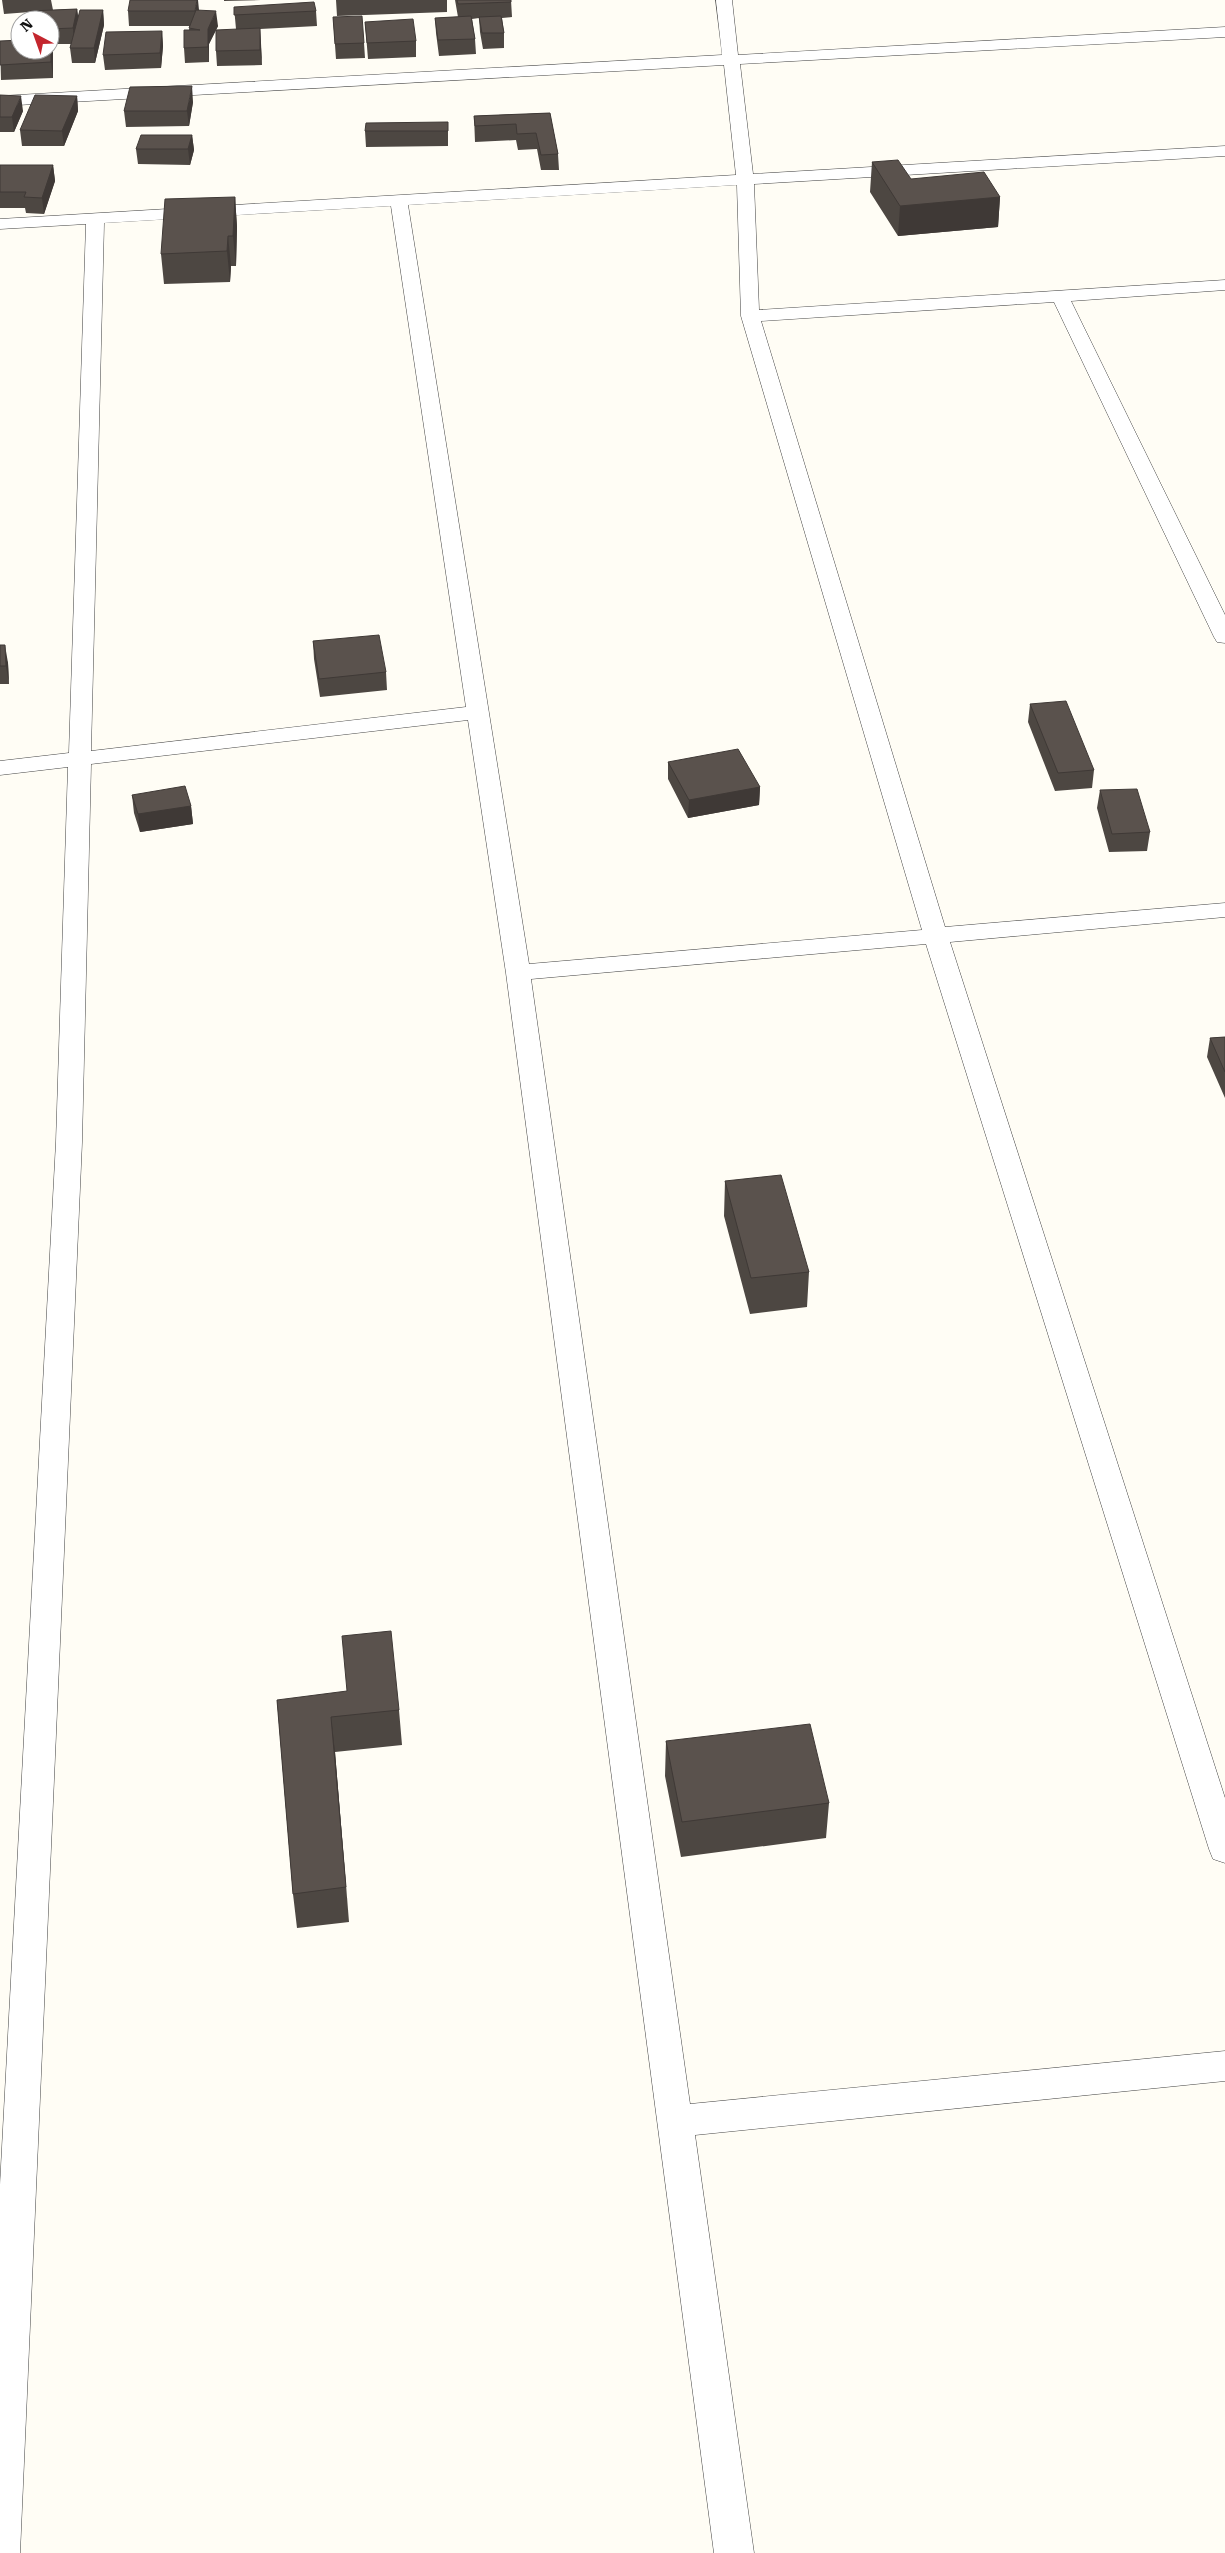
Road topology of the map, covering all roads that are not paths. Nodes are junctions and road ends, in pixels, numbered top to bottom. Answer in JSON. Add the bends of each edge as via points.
{"nodes":[{"id":1,"x":724,"y":0,"type":"edge"},
{"id":2,"x":1225,"y":32,"type":"edge"},
{"id":3,"x":732,"y":60,"type":"junction"},
{"id":4,"x":0,"y":101,"type":"edge"},
{"id":5,"x":1225,"y":151,"type":"edge"},
{"id":6,"x":745,"y":179,"type":"junction"},
{"id":7,"x":399,"y":200,"type":"junction"},
{"id":8,"x":95,"y":218,"type":"junction"},
{"id":9,"x":0,"y":224,"type":"edge"},
{"id":10,"x":1225,"y":285,"type":"edge"},
{"id":11,"x":1060,"y":296,"type":"junction"},
{"id":12,"x":750,"y":316,"type":"junction"},
{"id":13,"x":1225,"y":636,"type":"edge"},
{"id":14,"x":478,"y":712,"type":"junction"},
{"id":15,"x":80,"y":760,"type":"junction"},
{"id":16,"x":0,"y":768,"type":"edge"},
{"id":17,"x":1225,"y":910,"type":"edge"},
{"id":18,"x":935,"y":934,"type":"junction"},
{"id":19,"x":518,"y":973,"type":"junction"},
{"id":20,"x":1225,"y":1849,"type":"edge"},
{"id":21,"x":1225,"y":2066,"type":"edge"},
{"id":22,"x":676,"y":2121,"type":"junction"},
{"id":23,"x":0,"y":2553,"type":"edge"},
{"id":24,"x":734,"y":2553,"type":"edge"}],
"edges":[{"from":1,"to":3,"type":"street"},
{"from":2,"to":3,"type":"street"},
{"from":3,"to":4,"type":"street"},
{"from":3,"to":6,"type":"street"},
{"from":5,"to":6,"type":"street"},
{"from":6,"to":7,"type":"street"},
{"from":6,"to":12,"type":"street"},
{"from":7,"to":8,"type":"street"},
{"from":7,"to":14,"type":"street"},
{"from":8,"to":9,"type":"street"},
{"from":8,"to":15,"type":"street"},
{"from":10,"to":11,"type":"street"},
{"from":11,"to":12,"type":"street"},
{"from":11,"to":13,"type":"street"},
{"from":12,"to":18,"type":"street"},
{"from":14,"to":15,"type":"street"},
{"from":14,"to":19,"type":"street"},
{"from":15,"to":16,"type":"street"},
{"from":15,"to":23,"type":"street","via":[[69,1142]]},
{"from":17,"to":18,"type":"street"},
{"from":18,"to":19,"type":"street"},
{"from":18,"to":20,"type":"street"},
{"from":19,"to":22,"type":"street"},
{"from":21,"to":22,"type":"street"},
{"from":22,"to":24,"type":"street"}]}
